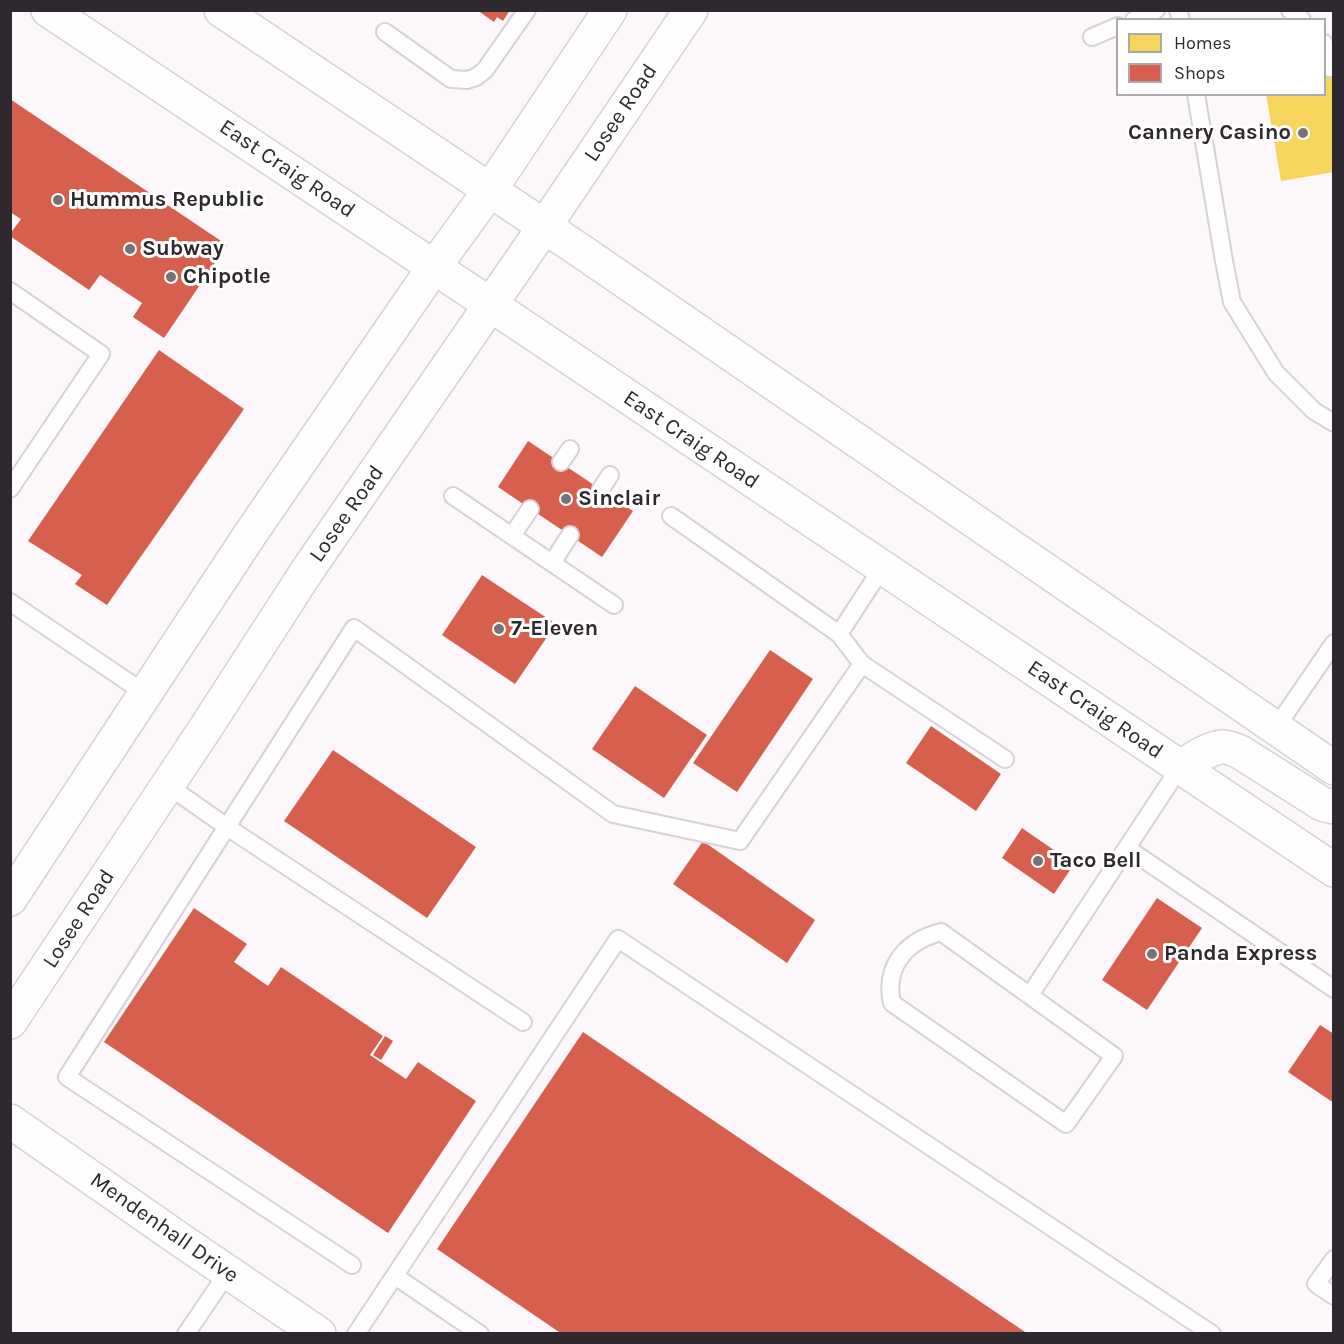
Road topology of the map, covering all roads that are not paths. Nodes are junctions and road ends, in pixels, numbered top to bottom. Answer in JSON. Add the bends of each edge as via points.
{"nodes":[{"id":1,"x":48,"y":10,"type":"edge"},
{"id":2,"x":527,"y":10,"type":"edge"},
{"id":3,"x":610,"y":10,"type":"edge"},
{"id":4,"x":691,"y":10,"type":"edge"},
{"id":5,"x":1156,"y":10,"type":"edge"},
{"id":6,"x":229,"y":12,"type":"edge"},
{"id":7,"x":1138,"y":18,"type":"edge"},
{"id":8,"x":1116,"y":27,"type":"edge"},
{"id":9,"x":385,"y":32,"type":"dead end"},
{"id":10,"x":1092,"y":37,"type":"dead end"},
{"id":11,"x":1326,"y":51,"type":"edge"},
{"id":12,"x":1330,"y":68,"type":"dead end"},
{"id":13,"x":1196,"y":96,"type":"edge"},
{"id":14,"x":490,"y":190,"type":"junction"},
{"id":15,"x":544,"y":227,"type":"junction"},
{"id":16,"x":434,"y":267,"type":"junction"},
{"id":17,"x":10,"y":291,"type":"edge"},
{"id":18,"x":490,"y":305,"type":"junction"},
{"id":19,"x":1334,"y":423,"type":"edge"},
{"id":20,"x":10,"y":489,"type":"edge"},
{"id":21,"x":453,"y":496,"type":"dead end"},
{"id":22,"x":530,"y":509,"type":"dead end"},
{"id":23,"x":671,"y":516,"type":"dead end"},
{"id":24,"x":512,"y":536,"type":"junction"},
{"id":25,"x":570,"y":536,"type":"dead end"},
{"id":26,"x":552,"y":563,"type":"junction"},
{"id":27,"x":882,"y":568,"type":"junction"},
{"id":28,"x":10,"y":602,"type":"edge"},
{"id":29,"x":614,"y":605,"type":"dead end"},
{"id":30,"x":839,"y":634,"type":"junction"},
{"id":31,"x":1334,"y":643,"type":"edge"},
{"id":32,"x":862,"y":664,"type":"junction"},
{"id":33,"x":146,"y":694,"type":"junction"},
{"id":34,"x":1275,"y":729,"type":"junction"},
{"id":35,"x":1005,"y":759,"type":"dead end"},
{"id":36,"x":1180,"y":767,"type":"junction"},
{"id":37,"x":1334,"y":768,"type":"edge"},
{"id":38,"x":167,"y":785,"type":"junction"},
{"id":39,"x":1334,"y":807,"type":"edge"},
{"id":40,"x":227,"y":827,"type":"junction"},
{"id":41,"x":1126,"y":848,"type":"junction"},
{"id":42,"x":1334,"y":870,"type":"edge"},
{"id":43,"x":10,"y":899,"type":"edge"},
{"id":44,"x":1334,"y":989,"type":"edge"},
{"id":45,"x":1030,"y":995,"type":"junction"},
{"id":46,"x":10,"y":1022,"type":"edge"},
{"id":47,"x":523,"y":1022,"type":"dead end"},
{"id":48,"x":10,"y":1121,"type":"edge"},
{"id":49,"x":1334,"y":1259,"type":"edge"},
{"id":50,"x":352,"y":1265,"type":"dead end"},
{"id":51,"x":228,"y":1272,"type":"junction"},
{"id":52,"x":395,"y":1276,"type":"junction"},
{"id":53,"x":1334,"y":1296,"type":"edge"},
{"id":54,"x":186,"y":1334,"type":"edge"},
{"id":55,"x":319,"y":1334,"type":"edge"},
{"id":56,"x":356,"y":1334,"type":"edge"},
{"id":57,"x":480,"y":1334,"type":"edge"},
{"id":58,"x":1212,"y":1334,"type":"edge"}],
"edges":[{"from":1,"to":16,"type":"main road","name":"East Craig Road"},
{"from":2,"to":9,"type":"lane","via":[[485,70],[466,80],[451,79]]},
{"from":3,"to":14,"type":"main road"},
{"from":4,"to":15,"type":"main road","name":"Losee Road"},
{"from":5,"to":7,"type":"lane"},
{"from":6,"to":14,"type":"main road"},
{"from":8,"to":10,"type":"lane"},
{"from":11,"to":12,"type":"lane"},
{"from":13,"to":19,"type":"lane","via":[[1232,302],[1276,373],[1314,411]]},
{"from":14,"to":15,"type":"main road"},
{"from":14,"to":16,"type":"main road"},
{"from":15,"to":18,"type":"main road","name":"Losee Road"},
{"from":15,"to":34,"type":"main road"},
{"from":16,"to":18,"type":"main road","name":"East Craig Road"},
{"from":16,"to":33,"type":"main road"},
{"from":17,"to":20,"type":"lane","via":[[101,354]]},
{"from":18,"to":27,"type":"main road","name":"East Craig Road"},
{"from":18,"to":38,"type":"main road","name":"Losee Road","via":[[307,571]]},
{"from":21,"to":24,"type":"lane"},
{"from":22,"to":24,"type":"lane"},
{"from":23,"to":30,"type":"lane"},
{"from":24,"to":26,"type":"lane"},
{"from":25,"to":26,"type":"lane"},
{"from":26,"to":29,"type":"lane"},
{"from":27,"to":30,"type":"lane"},
{"from":27,"to":36,"type":"main road","name":"East Craig Road"},
{"from":28,"to":33,"type":"lane"},
{"from":30,"to":32,"type":"lane"},
{"from":31,"to":34,"type":"lane"},
{"from":32,"to":35,"type":"lane"},
{"from":32,"to":40,"type":"lane","via":[[740,841],[613,814],[354,628]]},
{"from":33,"to":43,"type":"main road"},
{"from":34,"to":37,"type":"main road"},
{"from":36,"to":39,"type":"main road","via":[[1206,752],[1228,748],[1322,804]]},
{"from":36,"to":41,"type":"lane"},
{"from":36,"to":42,"type":"main road","name":"East Craig Road"},
{"from":38,"to":40,"type":"lane"},
{"from":38,"to":46,"type":"main road","name":"Losee Road"},
{"from":40,"to":47,"type":"lane"},
{"from":40,"to":50,"type":"lane","via":[[67,1077]]},
{"from":41,"to":44,"type":"lane"},
{"from":41,"to":45,"type":"lane"},
{"from":45,"to":45,"type":"lane","via":[[1114,1056],[1066,1124],[892,1003],[890,993],[898,960],[908,946],[941,932]]},
{"from":48,"to":51,"type":"main road","name":"Mendenhall Drive"},
{"from":49,"to":53,"type":"lane","via":[[1316,1284]]},
{"from":51,"to":54,"type":"lane"},
{"from":51,"to":55,"type":"main road","name":"Mendenhall Drive"},
{"from":52,"to":56,"type":"lane"},
{"from":52,"to":57,"type":"lane"},
{"from":52,"to":58,"type":"lane","via":[[618,939]]}]}
